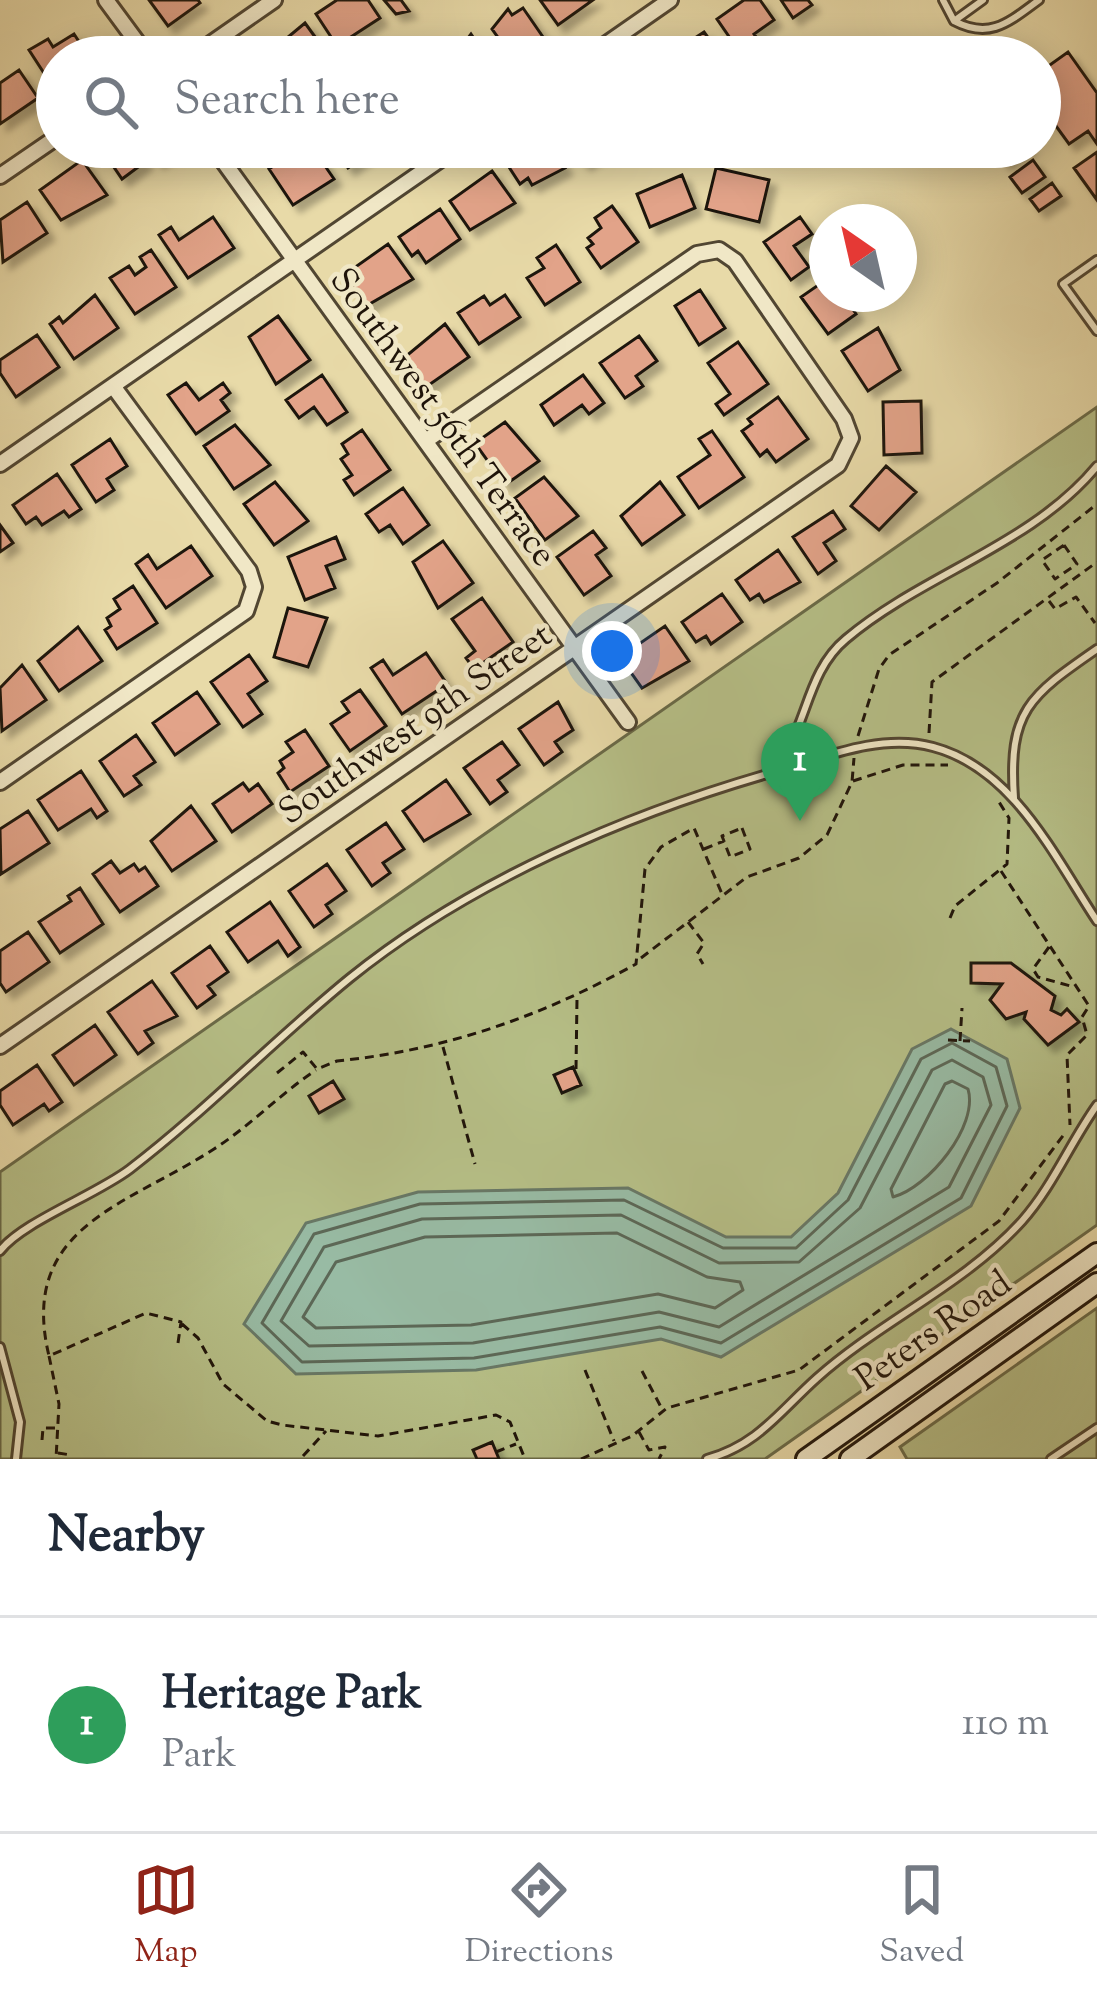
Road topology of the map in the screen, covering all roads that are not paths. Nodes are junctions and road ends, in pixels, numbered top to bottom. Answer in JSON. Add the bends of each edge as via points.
{"nodes":[{"id":1,"x":106,"y":0,"type":"edge"},
{"id":2,"x":274,"y":0,"type":"edge"},
{"id":3,"x":670,"y":0,"type":"edge"},
{"id":4,"x":943,"y":0,"type":"edge"},
{"id":5,"x":983,"y":0,"type":"edge"},
{"id":6,"x":1039,"y":0,"type":"edge"},
{"id":7,"x":954,"y":21,"type":"junction"},
{"id":8,"x":133,"y":36,"type":"edge"},
{"id":9,"x":222,"y":36,"type":"edge"},
{"id":10,"x":618,"y":36,"type":"edge"},
{"id":11,"x":36,"y":151,"type":"edge"},
{"id":12,"x":228,"y":168,"type":"edge"},
{"id":13,"x":428,"y":168,"type":"edge"},
{"id":14,"x":0,"y":176,"type":"edge"},
{"id":15,"x":295,"y":260,"type":"junction"},
{"id":16,"x":1097,"y":260,"type":"edge"},
{"id":17,"x":1097,"y":331,"type":"edge"},
{"id":18,"x":113,"y":386,"type":"junction"},
{"id":19,"x":427,"y":440,"type":"junction"},
{"id":20,"x":0,"y":464,"type":"edge"},
{"id":21,"x":1097,"y":466,"type":"edge"},
{"id":22,"x":575,"y":647,"type":"junction"},
{"id":23,"x":1097,"y":649,"type":"edge"},
{"id":24,"x":628,"y":722,"type":"dead end"},
{"id":25,"x":757,"y":777,"type":"junction"},
{"id":26,"x":0,"y":782,"type":"edge"},
{"id":27,"x":1015,"y":802,"type":"junction"},
{"id":28,"x":1097,"y":921,"type":"edge"},
{"id":29,"x":2,"y":1040,"type":"edge"},
{"id":30,"x":1097,"y":1105,"type":"edge"},
{"id":31,"x":0,"y":1251,"type":"edge"},
{"id":32,"x":1097,"y":1253,"type":"edge"},
{"id":33,"x":1097,"y":1283,"type":"edge"},
{"id":34,"x":0,"y":1347,"type":"edge"},
{"id":35,"x":1097,"y":1428,"type":"edge"},
{"id":36,"x":818,"y":1456,"type":"edge"},
{"id":37,"x":16,"y":1459,"type":"edge"},
{"id":38,"x":707,"y":1459,"type":"edge"},
{"id":39,"x":850,"y":1459,"type":"edge"},
{"id":40,"x":1051,"y":1459,"type":"edge"}],
"edges":[{"from":1,"to":8,"type":"street"},
{"from":2,"to":9,"type":"street"},
{"from":3,"to":10,"type":"street"},
{"from":4,"to":7,"type":"lane"},
{"from":5,"to":7,"type":"lane"},
{"from":6,"to":7,"type":"lane","via":[[1000,29],[974,31]]},
{"from":11,"to":14,"type":"street"},
{"from":12,"to":15,"type":"street","name":"Southwest 56th Terrace"},
{"from":13,"to":15,"type":"street"},
{"from":15,"to":18,"type":"street"},
{"from":15,"to":19,"type":"street","name":"Southwest 56th Terrace"},
{"from":16,"to":17,"type":"lane","via":[[1063,284]]},
{"from":18,"to":20,"type":"street"},
{"from":18,"to":26,"type":"street","via":[[254,587],[246,610]]},
{"from":19,"to":22,"type":"street","name":"Southwest 56th Terrace"},
{"from":19,"to":22,"type":"street","name":"Southwest 9th Street","via":[[698,254],[719,250],[735,261],[851,437],[838,465]]},
{"from":21,"to":25,"type":"lane","via":[[1063,502],[842,641],[813,680],[786,754]]},
{"from":22,"to":24,"type":"street","name":"Southwest 56th Terrace"},
{"from":22,"to":29,"type":"street","name":"Southwest 9th Street"},
{"from":23,"to":27,"type":"lane","via":[[1045,686],[1023,714],[1011,750]]},
{"from":25,"to":27,"type":"lane","via":[[904,741],[971,758]]},
{"from":25,"to":31,"type":"lane","via":[[570,847],[456,908],[354,974],[130,1169]]},
{"from":27,"to":28,"type":"lane"},
{"from":30,"to":38,"type":"lane","via":[[1018,1225],[816,1378],[762,1433]]},
{"from":32,"to":36,"type":"main road","name":"Peters Road"},
{"from":33,"to":39,"type":"main road","name":"Peters Road"},
{"from":34,"to":37,"type":"lane","via":[[20,1422]]},
{"from":35,"to":40,"type":"lane"}]}
